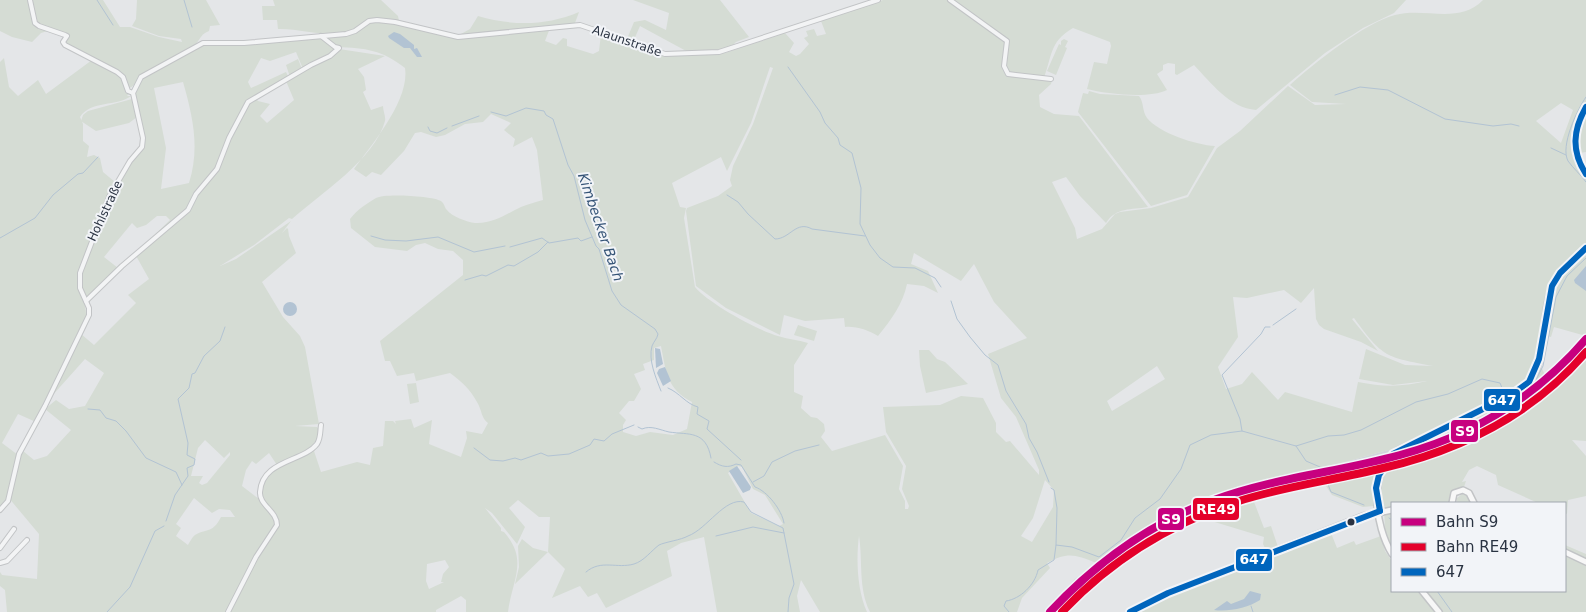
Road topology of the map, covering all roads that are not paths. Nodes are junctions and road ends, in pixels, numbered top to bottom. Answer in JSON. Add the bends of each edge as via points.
{"nodes":[{"id":1,"x":30,"y":0,"type":"edge"},
{"id":2,"x":878,"y":0,"type":"edge"},
{"id":3,"x":950,"y":0,"type":"edge"},
{"id":4,"x":321,"y":36,"type":"junction"},
{"id":5,"x":1051,"y":79,"type":"dead end"},
{"id":6,"x":133,"y":93,"type":"junction"},
{"id":7,"x":1586,"y":107,"type":"edge"},
{"id":8,"x":1586,"y":174,"type":"edge"},
{"id":9,"x":1586,"y":248,"type":"edge"},
{"id":10,"x":86,"y":301,"type":"junction"},
{"id":11,"x":321,"y":425,"type":"dead end"},
{"id":12,"x":1452,"y":502,"type":"edge"},
{"id":13,"x":1474,"y":502,"type":"edge"},
{"id":14,"x":0,"y":510,"type":"edge"},
{"id":15,"x":1391,"y":510,"type":"edge"},
{"id":16,"x":1380,"y":511,"type":"junction"},
{"id":17,"x":14,"y":529,"type":"dead end"},
{"id":18,"x":27,"y":540,"type":"dead end"},
{"id":19,"x":0,"y":548,"type":"edge"},
{"id":20,"x":1391,"y":552,"type":"edge"},
{"id":21,"x":1566,"y":552,"type":"edge"},
{"id":22,"x":1586,"y":562,"type":"edge"},
{"id":23,"x":0,"y":563,"type":"edge"},
{"id":24,"x":1423,"y":592,"type":"edge"},
{"id":25,"x":228,"y":612,"type":"edge"},
{"id":26,"x":1130,"y":612,"type":"edge"},
{"id":27,"x":1439,"y":612,"type":"edge"}],
"edges":[{"from":1,"to":6,"type":"street","via":[[35,23],[66,35],[63,42],[117,72],[123,77],[128,91]]},
{"from":2,"to":4,"type":"street","name":"Alaunstraße","via":[[719,52],[665,54],[580,25],[458,37],[378,20],[369,21],[351,33]]},
{"from":3,"to":5,"type":"street","via":[[1007,41],[1004,66],[1008,74]]},
{"from":4,"to":6,"type":"street","via":[[204,43],[147,72],[137,82]]},
{"from":4,"to":10,"type":"street","via":[[339,48],[248,102],[217,169],[196,194],[188,210]]},
{"from":6,"to":10,"type":"street","name":"Hohlstraße","via":[[143,143],[113,190],[85,256],[79,280]]},
{"from":7,"to":8,"type":"main road","via":[[1578,123],[1574,143],[1575,156]]},
{"from":9,"to":16,"type":"main road","via":[[1556,280],[1550,293],[1536,368],[1529,382],[1511,395],[1393,454],[1387,460],[1376,488]]},
{"from":10,"to":14,"type":"street","name":"Hohlstraße","via":[[89,314],[19,454],[8,501]]},
{"from":11,"to":25,"type":"street","via":[[320,438],[315,446],[277,467],[264,480],[261,499],[277,519],[277,525],[256,557]]},
{"from":12,"to":13,"type":"main road","via":[[1452,495],[1460,490],[1469,493]]},
{"from":15,"to":16,"type":"main road"},
{"from":16,"to":20,"type":"main road","via":[[1383,536]]},
{"from":16,"to":26,"type":"main road","via":[[1168,593]]},
{"from":17,"to":19,"type":"street"},
{"from":18,"to":23,"type":"street"},
{"from":21,"to":22,"type":"main road"},
{"from":24,"to":27,"type":"main road"}]}
